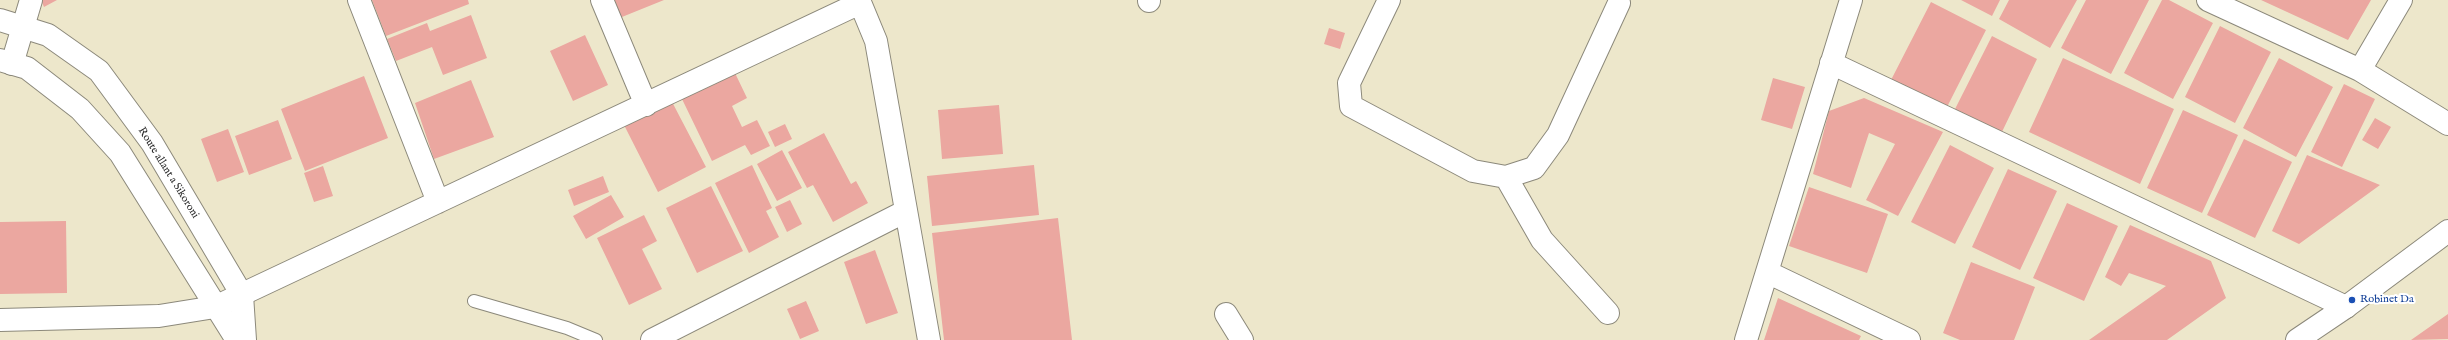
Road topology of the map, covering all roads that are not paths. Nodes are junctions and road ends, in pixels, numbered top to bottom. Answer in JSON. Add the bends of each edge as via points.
{"nodes":[{"id":1,"x":31,"y":0,"type":"edge"},
{"id":2,"x":359,"y":0,"type":"edge"},
{"id":3,"x":602,"y":0,"type":"edge"},
{"id":4,"x":1389,"y":0,"type":"edge"},
{"id":5,"x":1851,"y":0,"type":"edge"},
{"id":6,"x":2208,"y":0,"type":"edge"},
{"id":7,"x":2401,"y":0,"type":"edge"},
{"id":8,"x":859,"y":2,"type":"edge"},
{"id":9,"x":1619,"y":3,"type":"dead end"},
{"id":10,"x":0,"y":20,"type":"edge"},
{"id":11,"x":23,"y":27,"type":"junction"},
{"id":12,"x":6,"y":62,"type":"edge"},
{"id":13,"x":1831,"y":63,"type":"junction"},
{"id":14,"x":2360,"y":70,"type":"junction"},
{"id":15,"x":646,"y":105,"type":"junction"},
{"id":16,"x":2448,"y":124,"type":"edge"},
{"id":17,"x":1506,"y":176,"type":"junction"},
{"id":18,"x":438,"y":202,"type":"junction"},
{"id":19,"x":906,"y":211,"type":"junction"},
{"id":20,"x":2448,"y":231,"type":"edge"},
{"id":21,"x":1767,"y":272,"type":"junction"},
{"id":22,"x":242,"y":295,"type":"junction"},
{"id":23,"x":474,"y":301,"type":"dead end"},
{"id":24,"x":215,"y":307,"type":"junction"},
{"id":25,"x":2346,"y":307,"type":"junction"},
{"id":26,"x":1608,"y":313,"type":"dead end"},
{"id":27,"x":1226,"y":314,"type":"dead end"},
{"id":28,"x":0,"y":320,"type":"edge"},
{"id":29,"x":237,"y":340,"type":"edge"},
{"id":30,"x":245,"y":340,"type":"edge"},
{"id":31,"x":596,"y":340,"type":"edge"},
{"id":32,"x":652,"y":340,"type":"edge"},
{"id":33,"x":929,"y":340,"type":"edge"},
{"id":34,"x":1242,"y":340,"type":"edge"},
{"id":35,"x":1746,"y":340,"type":"edge"},
{"id":36,"x":1909,"y":340,"type":"edge"},
{"id":37,"x":2297,"y":340,"type":"edge"}],
"edges":[{"from":1,"to":11,"type":"street"},
{"from":2,"to":18,"type":"street"},
{"from":3,"to":15,"type":"street"},
{"from":4,"to":17,"type":"street","via":[[1350,83],[1351,106],[1473,171]]},
{"from":5,"to":13,"type":"street"},
{"from":6,"to":14,"type":"street"},
{"from":7,"to":14,"type":"street"},
{"from":8,"to":15,"type":"street"},
{"from":8,"to":19,"type":"street","via":[[876,41]]},
{"from":9,"to":17,"type":"street","via":[[1558,135],[1534,168]]},
{"from":10,"to":11,"type":"street","name":"Route allant a Sikoroni"},
{"from":11,"to":12,"type":"street"},
{"from":11,"to":22,"type":"street","name":"Route allant a Sikoroni","via":[[48,35],[99,71],[152,143]]},
{"from":12,"to":24,"type":"street","via":[[27,68],[80,109],[120,153]]},
{"from":13,"to":21,"type":"street"},
{"from":13,"to":25,"type":"street"},
{"from":14,"to":16,"type":"street"},
{"from":15,"to":18,"type":"street"},
{"from":17,"to":26,"type":"street","via":[[1542,240]]},
{"from":18,"to":22,"type":"street"},
{"from":19,"to":32,"type":"street"},
{"from":19,"to":33,"type":"street"},
{"from":20,"to":25,"type":"street"},
{"from":21,"to":35,"type":"street"},
{"from":21,"to":36,"type":"street"},
{"from":22,"to":24,"type":"street"},
{"from":22,"to":30,"type":"street","name":"Route allant a Sikoroni"},
{"from":23,"to":31,"type":"lane","via":[[567,328]]},
{"from":24,"to":28,"type":"street","via":[[159,316]]},
{"from":24,"to":29,"type":"street"},
{"from":25,"to":37,"type":"street"},
{"from":27,"to":34,"type":"street"}]}
